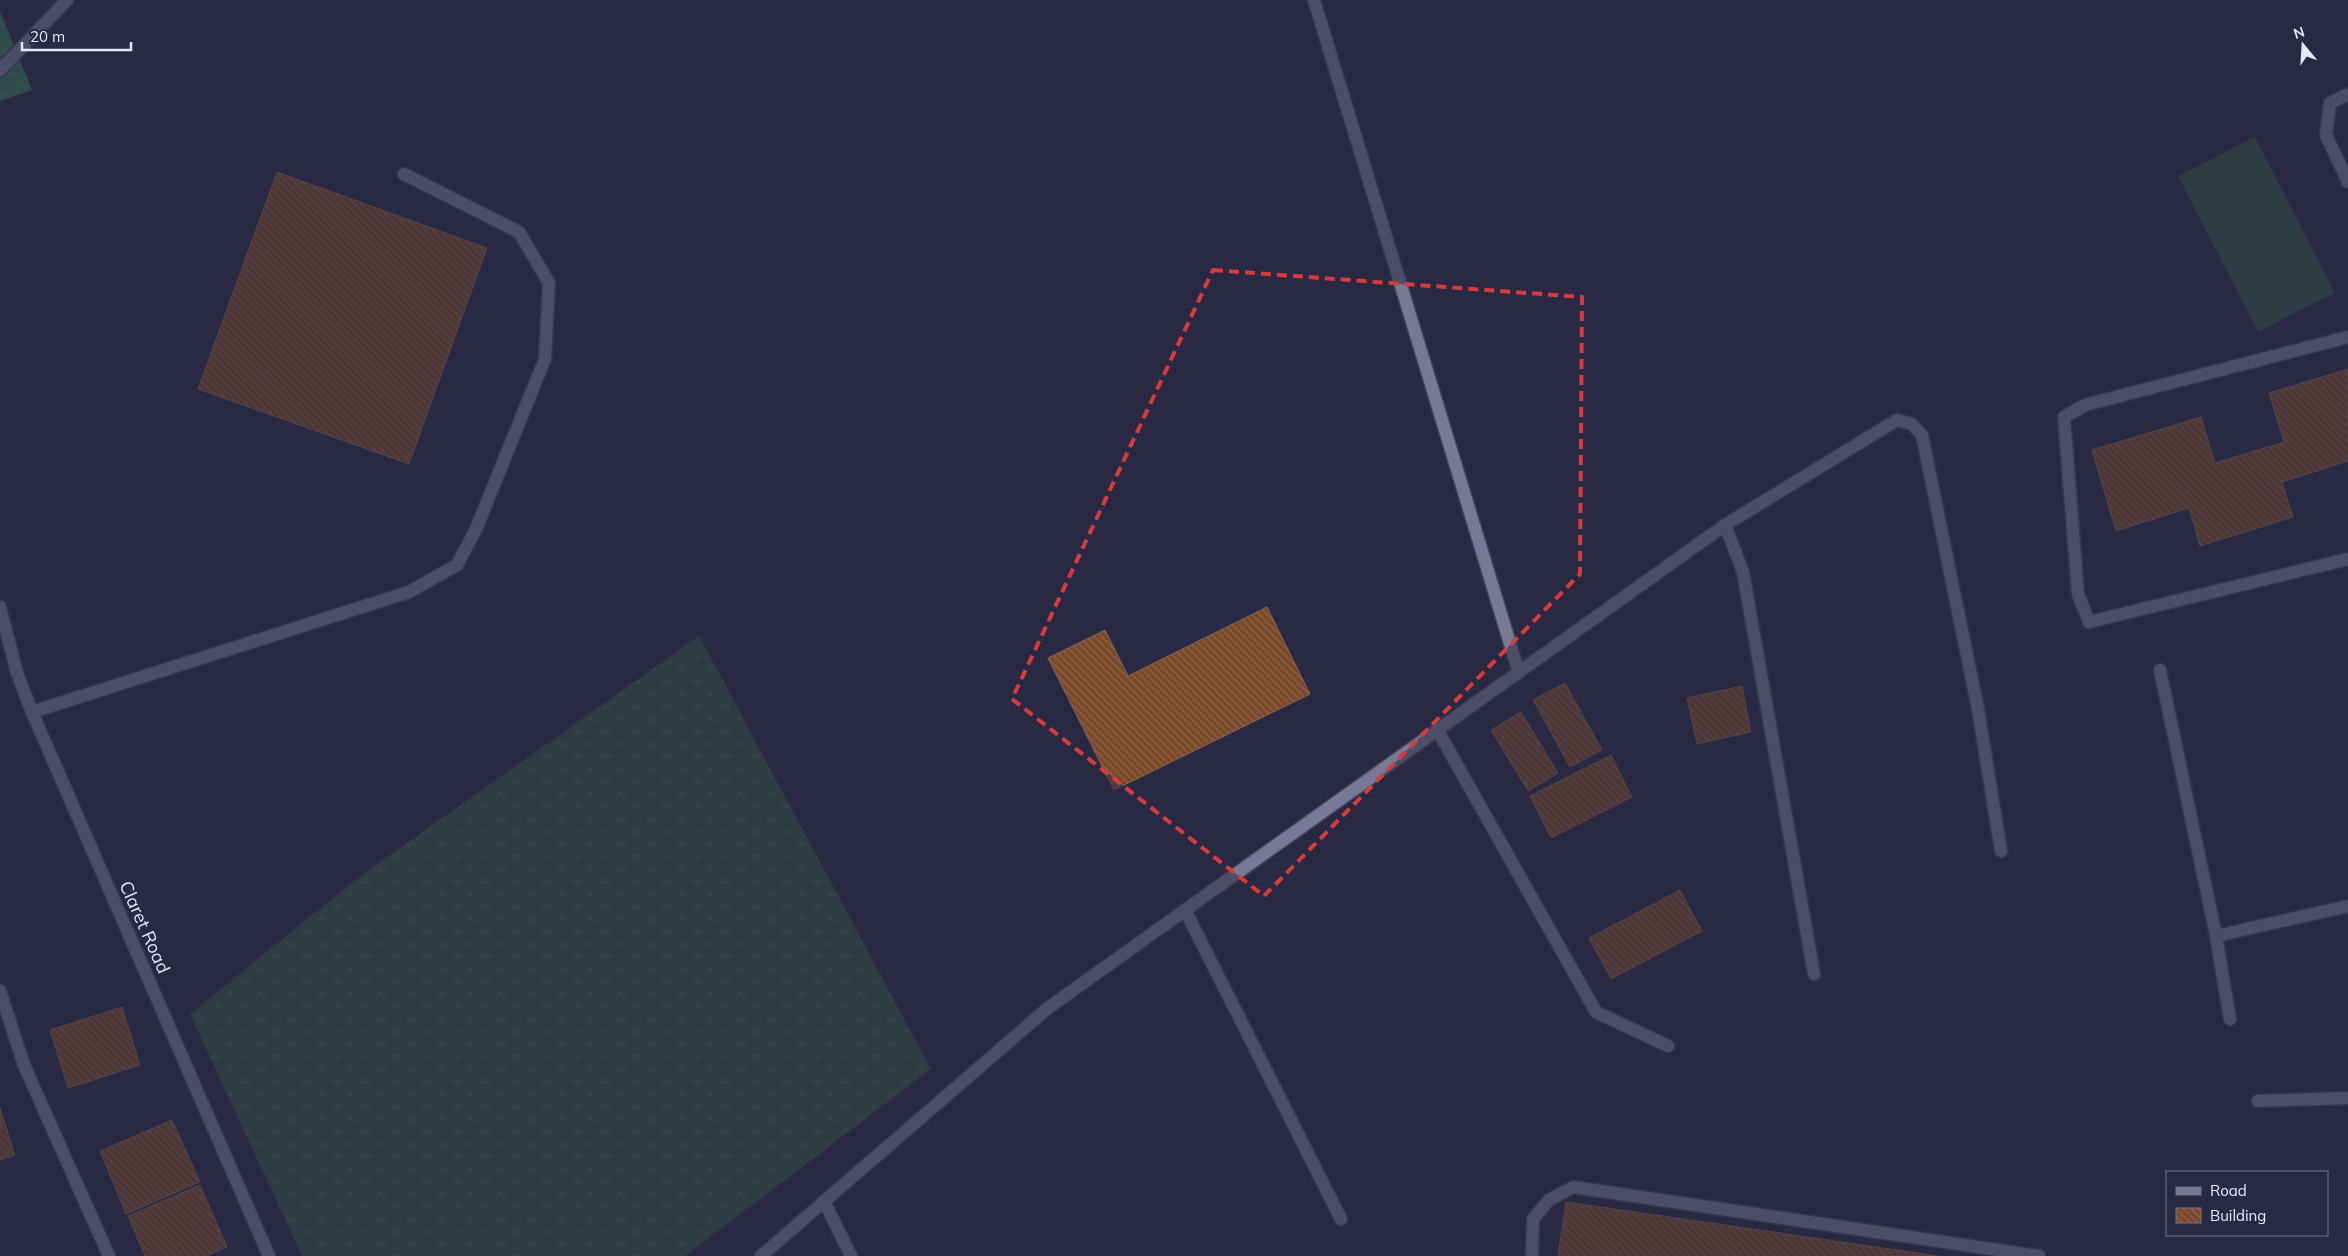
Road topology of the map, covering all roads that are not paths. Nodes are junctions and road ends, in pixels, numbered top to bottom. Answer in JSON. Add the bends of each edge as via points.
{"nodes":[{"id":1,"x":67,"y":0,"type":"edge"},
{"id":2,"x":1314,"y":0,"type":"edge"},
{"id":3,"x":0,"y":70,"type":"edge"},
{"id":4,"x":2348,"y":94,"type":"edge"},
{"id":5,"x":404,"y":174,"type":"dead end"},
{"id":6,"x":2348,"y":182,"type":"edge"},
{"id":7,"x":2348,"y":338,"type":"edge"},
{"id":8,"x":1725,"y":525,"type":"junction"},
{"id":9,"x":2348,"y":559,"type":"edge"},
{"id":10,"x":0,"y":607,"type":"edge"},
{"id":11,"x":2160,"y":670,"type":"dead end"},
{"id":12,"x":1520,"y":673,"type":"junction"},
{"id":13,"x":32,"y":712,"type":"junction"},
{"id":14,"x":1438,"y":731,"type":"junction"},
{"id":15,"x":2001,"y":851,"type":"dead end"},
{"id":16,"x":2348,"y":906,"type":"edge"},
{"id":17,"x":1185,"y":910,"type":"junction"},
{"id":18,"x":2216,"y":936,"type":"junction"},
{"id":19,"x":1814,"y":974,"type":"dead end"},
{"id":20,"x":0,"y":990,"type":"edge"},
{"id":21,"x":2230,"y":1019,"type":"dead end"},
{"id":22,"x":1668,"y":1046,"type":"dead end"},
{"id":23,"x":2348,"y":1098,"type":"edge"},
{"id":24,"x":2258,"y":1101,"type":"dead end"},
{"id":25,"x":824,"y":1201,"type":"junction"},
{"id":26,"x":1341,"y":1219,"type":"dead end"},
{"id":27,"x":109,"y":1256,"type":"edge"},
{"id":28,"x":269,"y":1256,"type":"edge"},
{"id":29,"x":761,"y":1256,"type":"edge"},
{"id":30,"x":851,"y":1256,"type":"edge"},
{"id":31,"x":1532,"y":1256,"type":"edge"},
{"id":32,"x":2039,"y":1256,"type":"edge"}],
"edges":[{"from":1,"to":3,"type":"street"},
{"from":2,"to":12,"type":"street"},
{"from":4,"to":6,"type":"street","via":[[2330,103],[2326,135]]},
{"from":5,"to":13,"type":"street","via":[[519,232],[549,283],[545,359],[476,529],[457,565],[409,592]]},
{"from":7,"to":9,"type":"street","via":[[2085,405],[2064,417],[2078,594],[2089,622]]},
{"from":8,"to":12,"type":"street"},
{"from":8,"to":15,"type":"street","via":[[1897,420],[1912,424],[1922,435],[1978,709]]},
{"from":8,"to":19,"type":"street","via":[[1743,572]]},
{"from":10,"to":13,"type":"street","name":"Claret Road","via":[[17,673]]},
{"from":11,"to":18,"type":"street"},
{"from":12,"to":14,"type":"street"},
{"from":13,"to":28,"type":"street","name":"Claret Road"},
{"from":14,"to":17,"type":"street"},
{"from":14,"to":22,"type":"street","via":[[1596,1012]]},
{"from":16,"to":18,"type":"street"},
{"from":17,"to":25,"type":"street","via":[[1048,1008]]},
{"from":17,"to":26,"type":"street"},
{"from":18,"to":21,"type":"street"},
{"from":20,"to":27,"type":"street","via":[[24,1065]]},
{"from":23,"to":24,"type":"street"},
{"from":25,"to":29,"type":"street"},
{"from":25,"to":30,"type":"street"},
{"from":31,"to":32,"type":"street","via":[[1534,1219],[1549,1200],[1573,1187]]}]}
